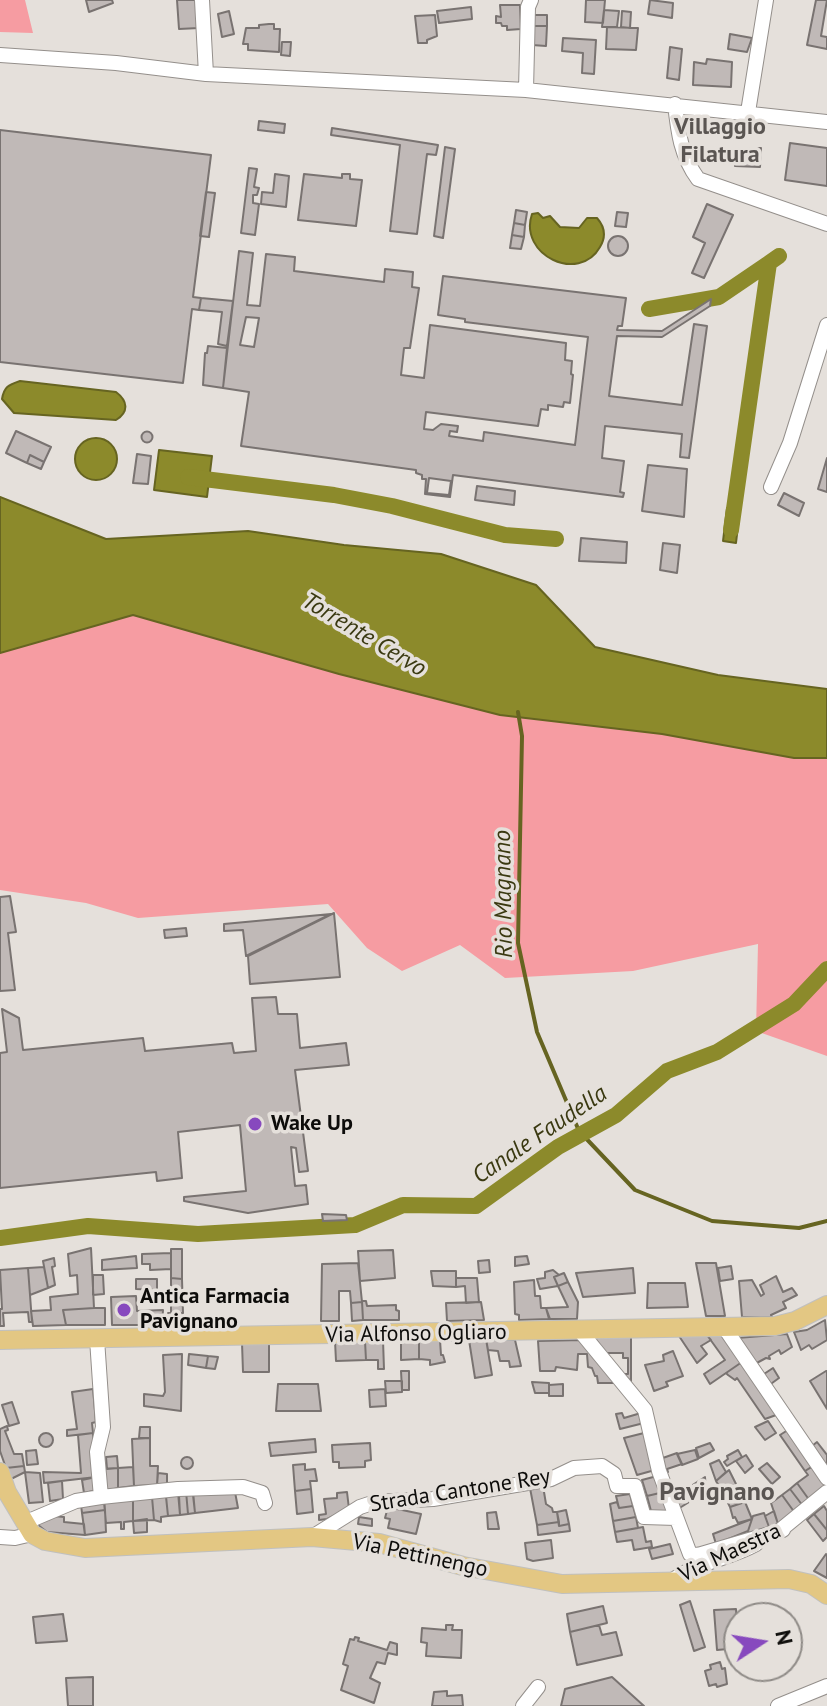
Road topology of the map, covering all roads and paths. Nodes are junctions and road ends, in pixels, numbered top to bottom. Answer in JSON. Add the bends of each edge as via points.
{"nodes":[{"id":1,"x":202,"y":0,"type":"edge"},
{"id":2,"x":531,"y":0,"type":"edge"},
{"id":3,"x":766,"y":0,"type":"edge"},
{"id":4,"x":0,"y":55,"type":"edge"},
{"id":5,"x":206,"y":74,"type":"junction"},
{"id":6,"x":526,"y":90,"type":"junction"},
{"id":7,"x":675,"y":104,"type":"junction"},
{"id":8,"x":748,"y":112,"type":"junction"},
{"id":9,"x":827,"y":122,"type":"edge"},
{"id":10,"x":827,"y":224,"type":"edge"},
{"id":11,"x":827,"y":325,"type":"edge"},
{"id":12,"x":771,"y":487,"type":"dead end"},
{"id":13,"x":827,"y":1305,"type":"edge"},
{"id":14,"x":724,"y":1327,"type":"junction"},
{"id":15,"x":580,"y":1331,"type":"junction"},
{"id":16,"x":97,"y":1339,"type":"junction"},
{"id":17,"x":0,"y":1340,"type":"edge"},
{"id":18,"x":0,"y":1472,"type":"edge"},
{"id":19,"x":827,"y":1478,"type":"edge"},
{"id":20,"x":827,"y":1492,"type":"edge"},
{"id":21,"x":101,"y":1497,"type":"junction"},
{"id":22,"x":265,"y":1503,"type":"dead end"},
{"id":23,"x":676,"y":1518,"type":"junction"},
{"id":24,"x":28,"y":1528,"type":"junction"},
{"id":25,"x":783,"y":1530,"type":"junction"},
{"id":26,"x":0,"y":1537,"type":"edge"},
{"id":27,"x":312,"y":1537,"type":"junction"},
{"id":28,"x":669,"y":1583,"type":"junction"},
{"id":29,"x":827,"y":1595,"type":"edge"},
{"id":30,"x":827,"y":1686,"type":"edge"},
{"id":31,"x":538,"y":1687,"type":"dead end"},
{"id":32,"x":523,"y":1706,"type":"edge"},
{"id":33,"x":778,"y":1706,"type":"edge"}],
"edges":[{"from":1,"to":5,"type":"street"},
{"from":2,"to":6,"type":"street"},
{"from":3,"to":8,"type":"street"},
{"from":4,"to":5,"type":"street"},
{"from":5,"to":6,"type":"street"},
{"from":6,"to":7,"type":"street"},
{"from":7,"to":8,"type":"street"},
{"from":7,"to":10,"type":"street","via":[[678,139],[698,179]]},
{"from":8,"to":9,"type":"street"},
{"from":11,"to":12,"type":"street"},
{"from":13,"to":14,"type":"main road","name":"Via Alfonso Ogliaro","via":[[775,1326]]},
{"from":14,"to":15,"type":"main road","name":"Via Alfonso Ogliaro"},
{"from":14,"to":19,"type":"street"},
{"from":15,"to":16,"type":"main road","name":"Via Alfonso Ogliaro"},
{"from":15,"to":23,"type":"street","via":[[645,1410]]},
{"from":16,"to":17,"type":"main road","name":"Via Alfonso Ogliaro"},
{"from":16,"to":21,"type":"street"},
{"from":18,"to":24,"type":"main road"},
{"from":20,"to":25,"type":"street","name":"Via Maestra"},
{"from":21,"to":22,"type":"street","via":[[243,1487],[262,1493]]},
{"from":21,"to":24,"type":"street","via":[[76,1501]]},
{"from":23,"to":25,"type":"street","via":[[690,1554],[698,1555]]},
{"from":23,"to":27,"type":"street","name":"Strada Cantone Rey","via":[[644,1517],[635,1486],[617,1486],[614,1474],[589,1466],[536,1482],[433,1499],[375,1502]]},
{"from":24,"to":26,"type":"street","via":[[15,1538]]},
{"from":24,"to":27,"type":"main road","name":"Via Pettinengo","via":[[45,1541],[85,1548]]},
{"from":25,"to":28,"type":"street","name":"Via Maestra","via":[[737,1554],[685,1569]]},
{"from":27,"to":28,"type":"main road","name":"Via Pettinengo","via":[[379,1543],[463,1566],[562,1584]]},
{"from":28,"to":29,"type":"main road","name":"Via Pettinengo","via":[[789,1579]]},
{"from":30,"to":33,"type":"street"},
{"from":31,"to":32,"type":"street"}]}
